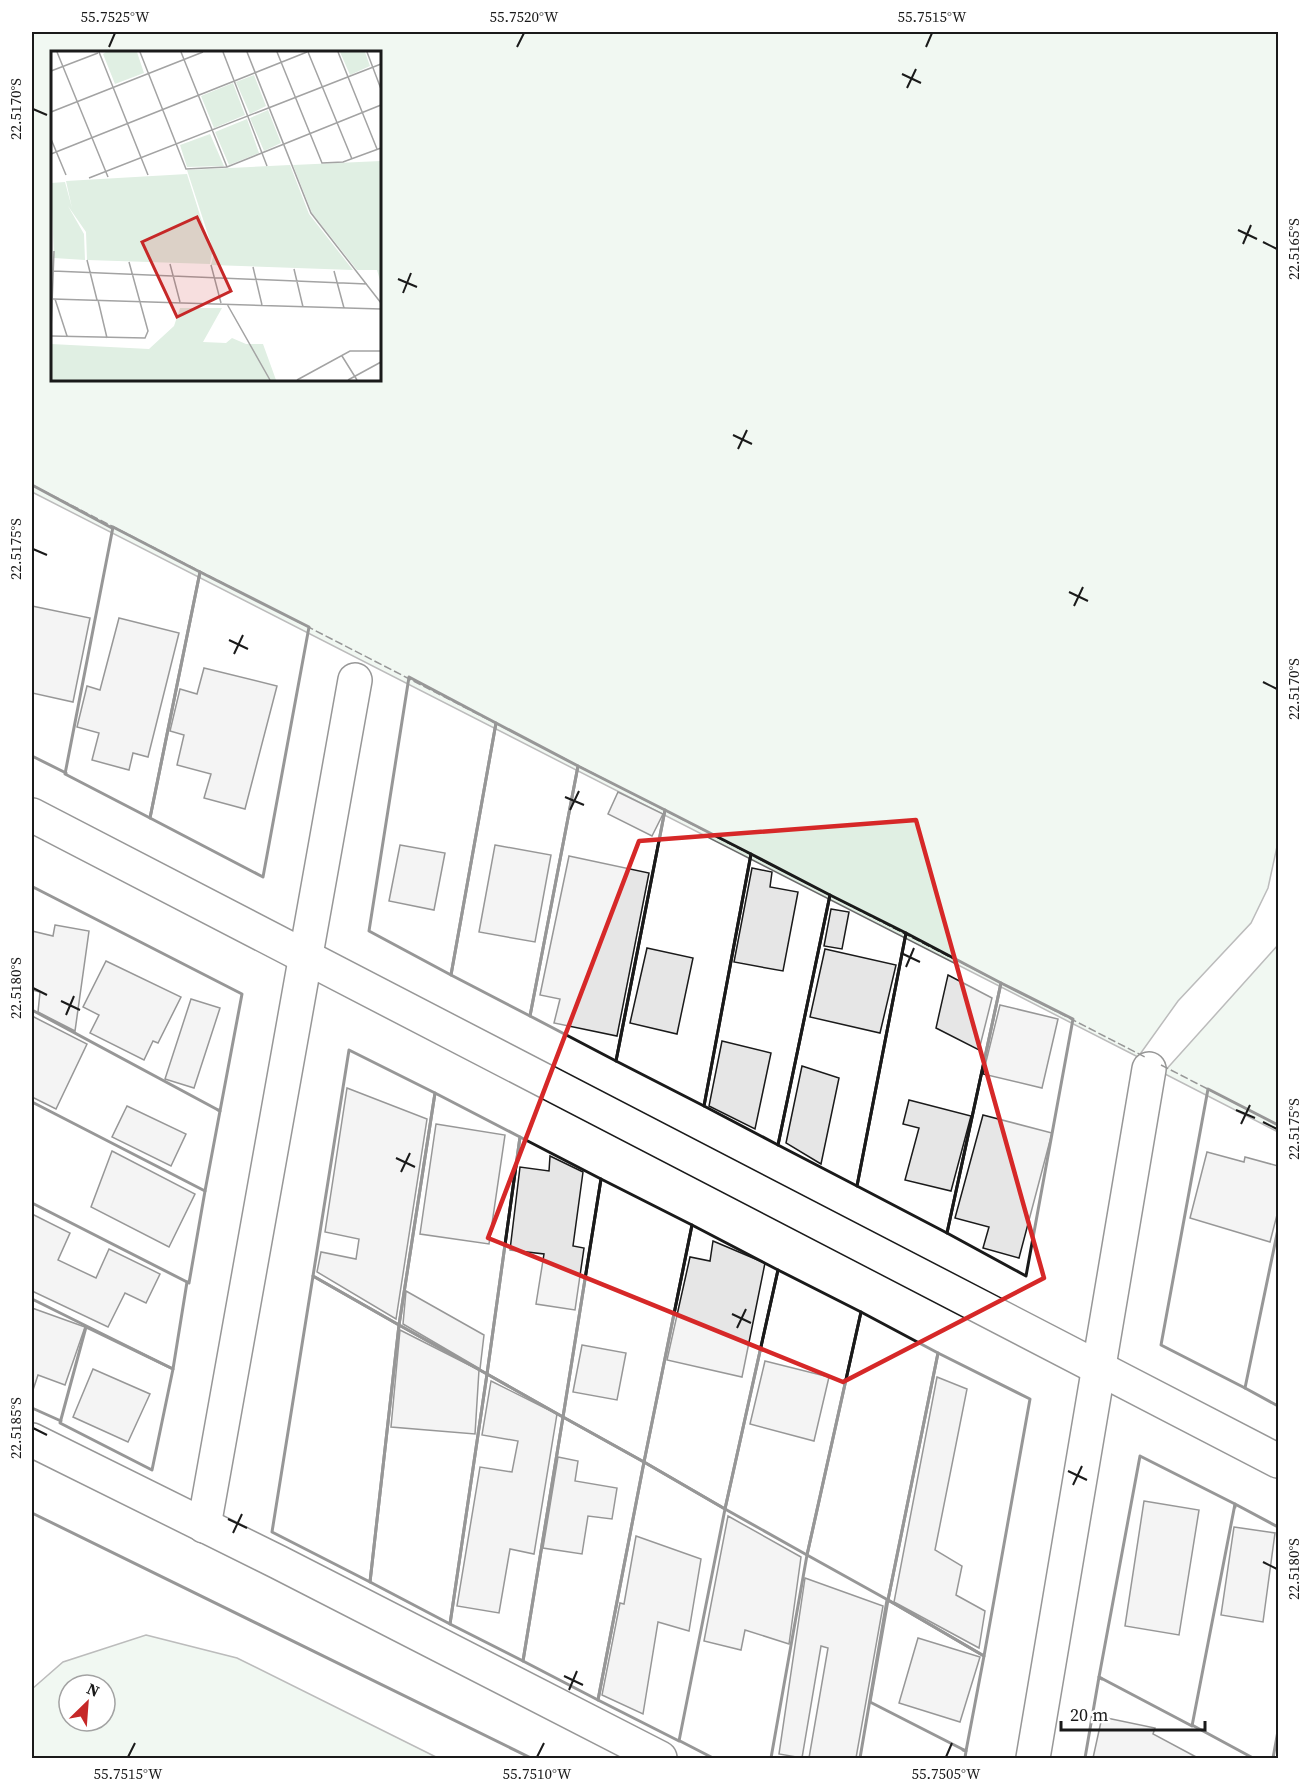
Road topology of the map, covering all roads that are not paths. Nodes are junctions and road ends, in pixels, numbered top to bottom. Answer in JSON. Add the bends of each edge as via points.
{"nodes":[{"id":1,"x":355,"y":680,"type":"dead end"},
{"id":2,"x":32,"y":816,"type":"edge"},
{"id":3,"x":306,"y":956,"type":"junction"},
{"id":4,"x":1149,"y":1069,"type":"dead end"},
{"id":5,"x":1098,"y":1369,"type":"junction"},
{"id":6,"x":32,"y":1440,"type":"edge"},
{"id":7,"x":1278,"y":1461,"type":"edge"},
{"id":8,"x":204,"y":1526,"type":"junction"},
{"id":9,"x":660,"y":1758,"type":"edge"},
{"id":10,"x":1032,"y":1758,"type":"edge"}],
"edges":[{"from":1,"to":3,"type":"street"},
{"from":2,"to":3,"type":"street"},
{"from":3,"to":5,"type":"street"},
{"from":3,"to":8,"type":"street"},
{"from":4,"to":5,"type":"street"},
{"from":5,"to":7,"type":"street"},
{"from":5,"to":10,"type":"street"},
{"from":6,"to":8,"type":"street"},
{"from":8,"to":9,"type":"street"}]}
